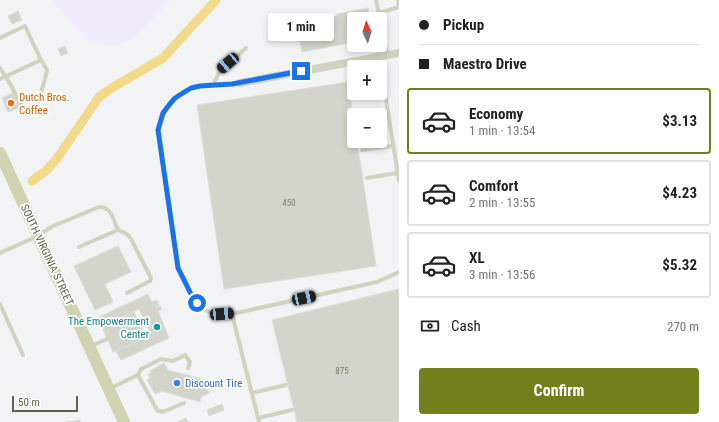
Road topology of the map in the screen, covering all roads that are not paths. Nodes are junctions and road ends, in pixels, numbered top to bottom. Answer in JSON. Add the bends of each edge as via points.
{"nodes":[{"id":1,"x":376,"y":0,"type":"edge"},
{"id":2,"x":398,"y":0,"type":"edge"},
{"id":3,"x":399,"y":7,"type":"edge"},
{"id":4,"x":379,"y":12,"type":"joint"},
{"id":5,"x":0,"y":38,"type":"edge"},
{"id":6,"x":246,"y":48,"type":"dead end"},
{"id":7,"x":386,"y":52,"type":"edge"},
{"id":8,"x":399,"y":53,"type":"edge"},
{"id":9,"x":387,"y":56,"type":"junction"},
{"id":10,"x":378,"y":57,"type":"junction"},
{"id":11,"x":41,"y":60,"type":"junction"},
{"id":12,"x":379,"y":60,"type":"edge"},
{"id":13,"x":0,"y":68,"type":"edge"},
{"id":14,"x":6,"y":76,"type":"junction"},
{"id":15,"x":0,"y":79,"type":"edge"},
{"id":16,"x":240,"y":83,"type":"joint"},
{"id":17,"x":213,"y":85,"type":"junction"},
{"id":18,"x":385,"y":100,"type":"edge"},
{"id":19,"x":394,"y":148,"type":"junction"},
{"id":20,"x":399,"y":149,"type":"edge"},
{"id":21,"x":362,"y":150,"type":"dead end"},
{"id":22,"x":0,"y":153,"type":"edge"},
{"id":23,"x":398,"y":173,"type":"junction"},
{"id":24,"x":367,"y":178,"type":"dead end"},
{"id":25,"x":399,"y":181,"type":"edge"},
{"id":26,"x":118,"y":230,"type":"junction"},
{"id":27,"x":38,"y":236,"type":"junction"},
{"id":28,"x":79,"y":247,"type":"dead end"},
{"id":29,"x":0,"y":252,"type":"edge"},
{"id":30,"x":399,"y":272,"type":"edge"},
{"id":31,"x":127,"y":293,"type":"dead end"},
{"id":32,"x":0,"y":304,"type":"edge"},
{"id":33,"x":232,"y":314,"type":"junction"},
{"id":34,"x":108,"y":339,"type":"dead end"},
{"id":35,"x":89,"y":347,"type":"junction"},
{"id":36,"x":23,"y":355,"type":"dead end"},
{"id":37,"x":188,"y":368,"type":"dead end"},
{"id":38,"x":138,"y":375,"type":"junction"},
{"id":39,"x":286,"y":386,"type":"dead end"},
{"id":40,"x":108,"y":389,"type":"junction"},
{"id":41,"x":252,"y":394,"type":"junction"},
{"id":42,"x":184,"y":403,"type":"dead end"},
{"id":43,"x":292,"y":410,"type":"dead end"},
{"id":44,"x":259,"y":420,"type":"edge"},
{"id":45,"x":124,"y":422,"type":"edge"}],
"edges":[{"from":1,"to":4,"type":"lane"},
{"from":2,"to":3,"type":"lane"},
{"from":3,"to":4,"type":"lane"},
{"from":5,"to":11,"type":"lane","via":[[25,26]]},
{"from":6,"to":17,"type":"lane","via":[[220,70]]},
{"from":7,"to":9,"type":"lane"},
{"from":8,"to":9,"type":"street"},
{"from":9,"to":10,"type":"street"},
{"from":10,"to":12,"type":"lane"},
{"from":10,"to":16,"type":"street"},
{"from":11,"to":14,"type":"lane"},
{"from":11,"to":14,"type":"lane","via":[[47,70],[39,100],[33,108],[22,106]]},
{"from":13,"to":14,"type":"lane"},
{"from":14,"to":15,"type":"lane"},
{"from":16,"to":17,"type":"lane"},
{"from":17,"to":33,"type":"lane","via":[[191,88],[175,98],[163,113],[158,130],[178,268],[192,296],[202,309],[212,313]]},
{"from":18,"to":19,"type":"lane"},
{"from":19,"to":20,"type":"lane"},
{"from":19,"to":21,"type":"lane"},
{"from":19,"to":23,"type":"lane"},
{"from":22,"to":27,"type":"main road","name":"SOUTH VIRGINIA STREET"},
{"from":23,"to":24,"type":"lane"},
{"from":23,"to":25,"type":"lane"},
{"from":26,"to":27,"type":"lane","via":[[109,210],[102,206],[51,227]]},
{"from":26,"to":28,"type":"lane"},
{"from":26,"to":31,"type":"lane","via":[[131,239],[151,278],[150,281]]},
{"from":27,"to":29,"type":"lane"},
{"from":27,"to":35,"type":"main road","name":"SOUTH VIRGINIA STREET"},
{"from":30,"to":33,"type":"lane","via":[[377,282]]},
{"from":32,"to":36,"type":"lane"},
{"from":33,"to":41,"type":"lane"},
{"from":34,"to":35,"type":"lane"},
{"from":35,"to":40,"type":"main road","name":"SOUTH VIRGINIA STREET"},
{"from":37,"to":38,"type":"lane","via":[[190,362],[185,355],[173,361],[161,359],[141,369]]},
{"from":38,"to":40,"type":"lane"},
{"from":38,"to":42,"type":"lane","via":[[157,410],[164,412]]},
{"from":39,"to":41,"type":"lane"},
{"from":40,"to":45,"type":"main road","name":"SOUTH VIRGINIA STREET"},
{"from":41,"to":44,"type":"lane"},
{"from":43,"to":44,"type":"lane"}]}
